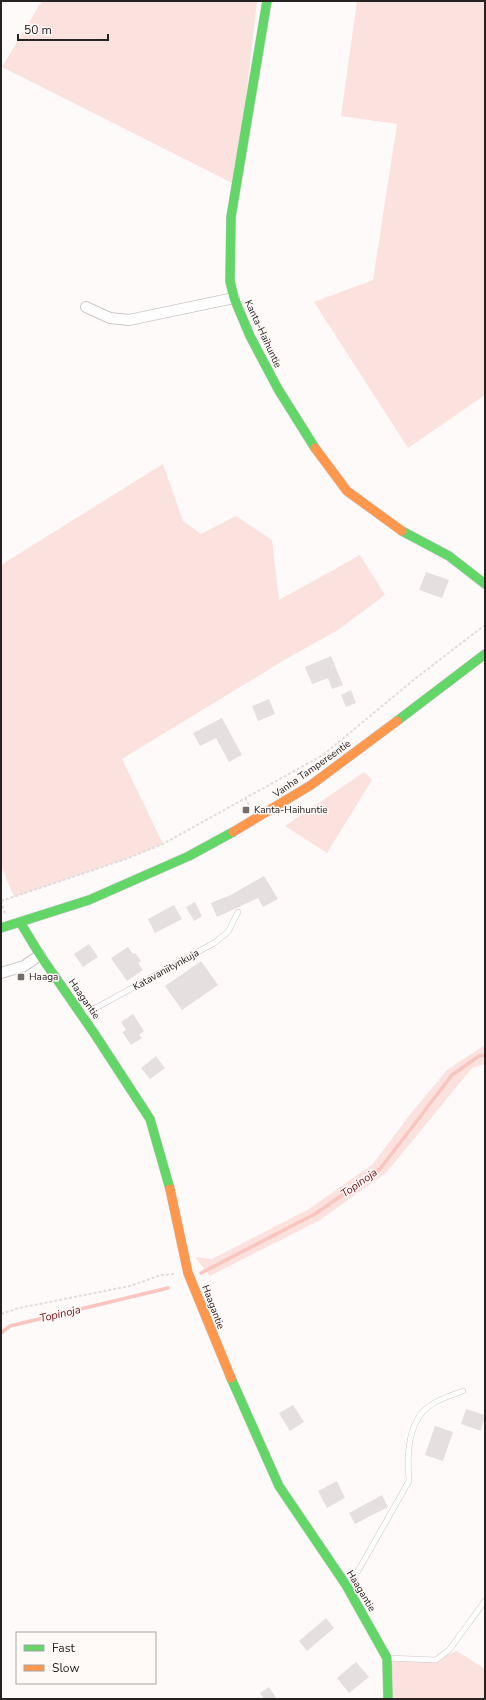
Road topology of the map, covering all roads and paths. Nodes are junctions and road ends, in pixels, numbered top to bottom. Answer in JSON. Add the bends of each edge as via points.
{"nodes":[{"id":1,"x":267,"y":1,"type":"edge"},
{"id":2,"x":234,"y":298,"type":"junction"},
{"id":3,"x":86,"y":307,"type":"dead end"},
{"id":4,"x":485,"y":584,"type":"edge"},
{"id":5,"x":485,"y":625,"type":"edge"},
{"id":6,"x":485,"y":654,"type":"edge"},
{"id":7,"x":246,"y":798,"type":"junction"},
{"id":8,"x":246,"y":810,"type":"dead end"},
{"id":9,"x":1,"y":901,"type":"edge"},
{"id":10,"x":238,"y":912,"type":"dead end"},
{"id":11,"x":20,"y":922,"type":"junction"},
{"id":12,"x":1,"y":928,"type":"edge"},
{"id":13,"x":40,"y":955,"type":"junction"},
{"id":14,"x":1,"y":974,"type":"edge"},
{"id":15,"x":82,"y":1015,"type":"junction"},
{"id":16,"x":188,"y":1273,"type":"junction"},
{"id":17,"x":1,"y":1314,"type":"edge"},
{"id":18,"x":463,"y":1391,"type":"dead end"},
{"id":19,"x":346,"y":1585,"type":"junction"},
{"id":20,"x":485,"y":1601,"type":"edge"},
{"id":21,"x":387,"y":1658,"type":"junction"},
{"id":22,"x":388,"y":1699,"type":"edge"}],
"edges":[{"from":1,"to":2,"type":"street","name":"Kanta-Haihuntie","via":[[231,217],[230,281]]},
{"from":2,"to":3,"type":"street","via":[[129,320],[110,318]]},
{"from":2,"to":4,"type":"street","name":"Kanta-Haihuntie","via":[[278,390],[313,446],[348,491],[397,528],[449,556]]},
{"from":5,"to":7,"type":"path","via":[[323,754]]},
{"from":6,"to":11,"type":"street","name":"Vanha Tampereentie","via":[[311,785],[252,822],[189,856],[89,900]]},
{"from":7,"to":8,"type":"path","via":[[251,807]]},
{"from":7,"to":9,"type":"path","via":[[164,844]]},
{"from":10,"to":15,"type":"lane","name":"Katavaniitynkuja","via":[[228,932],[214,943]]},
{"from":11,"to":12,"type":"street","name":"Vanha Tampereentie"},
{"from":11,"to":13,"type":"street","name":"Haagantie"},
{"from":13,"to":14,"type":"street","via":[[24,966]]},
{"from":13,"to":15,"type":"street","name":"Haagantie"},
{"from":15,"to":16,"type":"street","name":"Haagantie","via":[[150,1119],[169,1182]]},
{"from":16,"to":17,"type":"path","via":[[161,1275],[130,1286],[19,1308]]},
{"from":16,"to":19,"type":"street","name":"Haagantie","via":[[219,1352],[279,1486]]},
{"from":18,"to":19,"type":"lane","via":[[434,1403],[419,1415],[411,1434],[409,1481],[358,1571]]},
{"from":19,"to":21,"type":"street","name":"Haagantie"},
{"from":20,"to":21,"type":"lane","via":[[448,1650],[436,1660]]},
{"from":21,"to":22,"type":"street","name":"Haagantie"}]}
